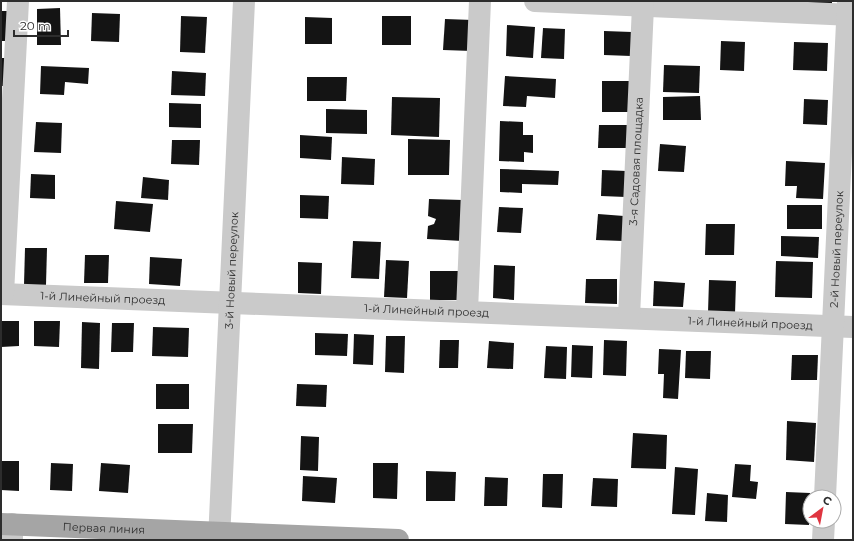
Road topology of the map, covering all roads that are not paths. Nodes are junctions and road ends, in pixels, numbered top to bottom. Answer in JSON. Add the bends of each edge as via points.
{"nodes":[{"id":1,"x":18,"y":1,"type":"edge"},
{"id":2,"x":244,"y":1,"type":"edge"},
{"id":3,"x":480,"y":1,"type":"edge"},
{"id":4,"x":535,"y":1,"type":"edge"},
{"id":5,"x":643,"y":6,"type":"junction"},
{"id":6,"x":849,"y":10,"type":"edge"},
{"id":7,"x":2,"y":294,"type":"edge"},
{"id":8,"x":230,"y":302,"type":"junction"},
{"id":9,"x":468,"y":311,"type":"junction"},
{"id":10,"x":629,"y":317,"type":"junction"},
{"id":11,"x":843,"y":326,"type":"edge"},
{"id":12,"x":826,"y":489,"type":"edge"},
{"id":13,"x":8,"y":529,"type":"edge"},
{"id":14,"x":824,"y":529,"type":"edge"},
{"id":15,"x":219,"y":536,"type":"edge"},
{"id":16,"x":398,"y":540,"type":"edge"},
{"id":17,"x":823,"y":540,"type":"edge"}],
"edges":[{"from":1,"to":7,"type":"street"},
{"from":2,"to":8,"type":"street","name":"3-й Новый переулок"},
{"from":3,"to":9,"type":"street"},
{"from":4,"to":5,"type":"street"},
{"from":5,"to":6,"type":"street"},
{"from":5,"to":10,"type":"street","name":"3-я Садовая площадка"},
{"from":6,"to":11,"type":"street","name":"2-й Новый переулок"},
{"from":7,"to":8,"type":"street","name":"1-й Линейный проезд"},
{"from":8,"to":9,"type":"street","name":"1-й Линейный проезд"},
{"from":8,"to":15,"type":"street","name":"3-й Новый переулок"},
{"from":9,"to":10,"type":"street","name":"1-й Линейный проезд"},
{"from":10,"to":11,"type":"street","name":"1-й Линейный проезд"},
{"from":11,"to":12,"type":"street","name":"2-й Новый переулок"},
{"from":13,"to":15,"type":"main road","name":"Первая линия"},
{"from":14,"to":17,"type":"street"},
{"from":15,"to":16,"type":"main road","name":"Первая линия"}]}
